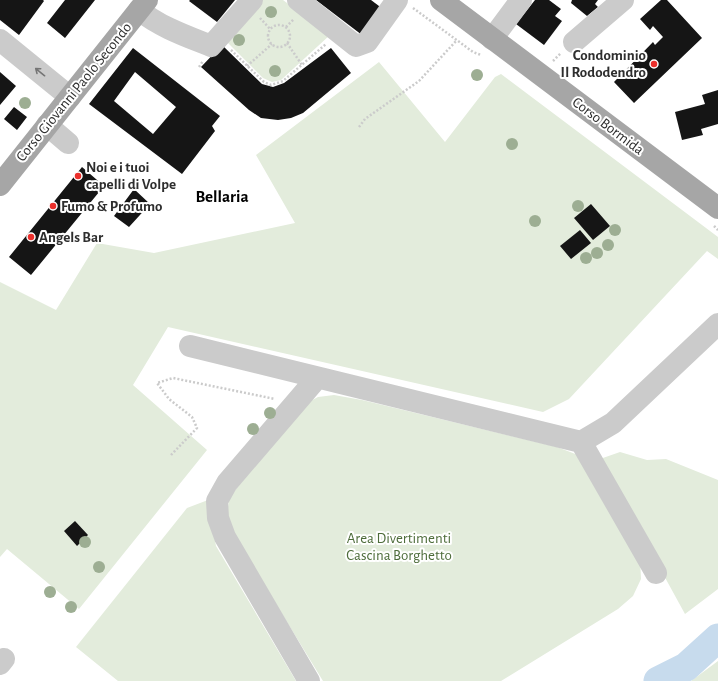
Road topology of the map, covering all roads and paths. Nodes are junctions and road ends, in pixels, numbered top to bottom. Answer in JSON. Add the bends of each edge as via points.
{"nodes":[{"id":1,"x":252,"y":0,"type":"edge"},
{"id":2,"x":298,"y":0,"type":"edge"},
{"id":3,"x":397,"y":0,"type":"edge"},
{"id":4,"x":441,"y":0,"type":"edge"},
{"id":5,"x":521,"y":0,"type":"edge"},
{"id":6,"x":623,"y":0,"type":"edge"},
{"id":7,"x":143,"y":5,"type":"edge"},
{"id":8,"x":492,"y":39,"type":"junction"},
{"id":9,"x":0,"y":40,"type":"edge"},
{"id":10,"x":457,"y":40,"type":"dead end"},
{"id":11,"x":287,"y":43,"type":"junction"},
{"id":12,"x":328,"y":43,"type":"dead end"},
{"id":13,"x":272,"y":44,"type":"junction"},
{"id":14,"x":227,"y":46,"type":"dead end"},
{"id":15,"x":569,"y":47,"type":"joint"},
{"id":16,"x":208,"y":56,"type":"dead end"},
{"id":17,"x":553,"y":61,"type":"dead end"},
{"id":18,"x":198,"y":66,"type":"dead end"},
{"id":19,"x":247,"y":66,"type":"junction"},
{"id":20,"x":302,"y":66,"type":"junction"},
{"id":21,"x":70,"y":97,"type":"junction"},
{"id":22,"x":47,"y":125,"type":"junction"},
{"id":23,"x":359,"y":127,"type":"dead end"},
{"id":24,"x":68,"y":143,"type":"dead end"},
{"id":25,"x":0,"y":184,"type":"edge"},
{"id":26,"x":718,"y":208,"type":"edge"},
{"id":27,"x":718,"y":324,"type":"edge"},
{"id":28,"x":190,"y":346,"type":"dead end"},
{"id":29,"x":317,"y":378,"type":"junction"},
{"id":30,"x":295,"y":403,"type":"junction"},
{"id":31,"x":581,"y":442,"type":"junction"},
{"id":32,"x":171,"y":455,"type":"dead end"},
{"id":33,"x":656,"y":573,"type":"dead end"},
{"id":34,"x":309,"y":681,"type":"edge"}],
"edges":[{"from":1,"to":7,"type":"street","via":[[211,46],[151,20]]},
{"from":2,"to":3,"type":"street","via":[[356,46],[367,42]]},
{"from":4,"to":8,"type":"main road","name":"Corso Bormida"},
{"from":5,"to":8,"type":"street"},
{"from":6,"to":15,"type":"street"},
{"from":7,"to":21,"type":"main road","name":"Corso Giovanni Paolo Secondo"},
{"from":8,"to":26,"type":"main road","name":"Corso Bormida"},
{"from":21,"to":9,"type":"street","one_way":true},
{"from":10,"to":23,"type":"path","via":[[419,80],[365,119]]},
{"from":11,"to":13,"type":"path","via":[[278,47]]},
{"from":11,"to":13,"type":"path","via":[[290,36],[288,30],[276,25],[269,32],[268,38]]},
{"from":11,"to":20,"type":"path"},
{"from":12,"to":20,"type":"path"},
{"from":13,"to":19,"type":"path"},
{"from":14,"to":19,"type":"path"},
{"from":15,"to":17,"type":"path"},
{"from":16,"to":18,"type":"path"},
{"from":19,"to":20,"type":"path","via":[[264,82],[272,85],[283,82]]},
{"from":21,"to":22,"type":"main road","name":"Corso Giovanni Paolo Secondo"},
{"from":22,"to":24,"type":"street"},
{"from":22,"to":25,"type":"main road","name":"Corso Giovanni Paolo Secondo"},
{"from":27,"to":31,"type":"street","via":[[613,423]]},
{"from":28,"to":29,"type":"street"},
{"from":29,"to":30,"type":"street"},
{"from":29,"to":31,"type":"street"},
{"from":30,"to":32,"type":"path","via":[[173,378],[157,383],[169,399],[192,418],[197,428]]},
{"from":30,"to":34,"type":"street","via":[[227,483],[217,501],[218,518],[225,537]]},
{"from":31,"to":33,"type":"street"}]}
